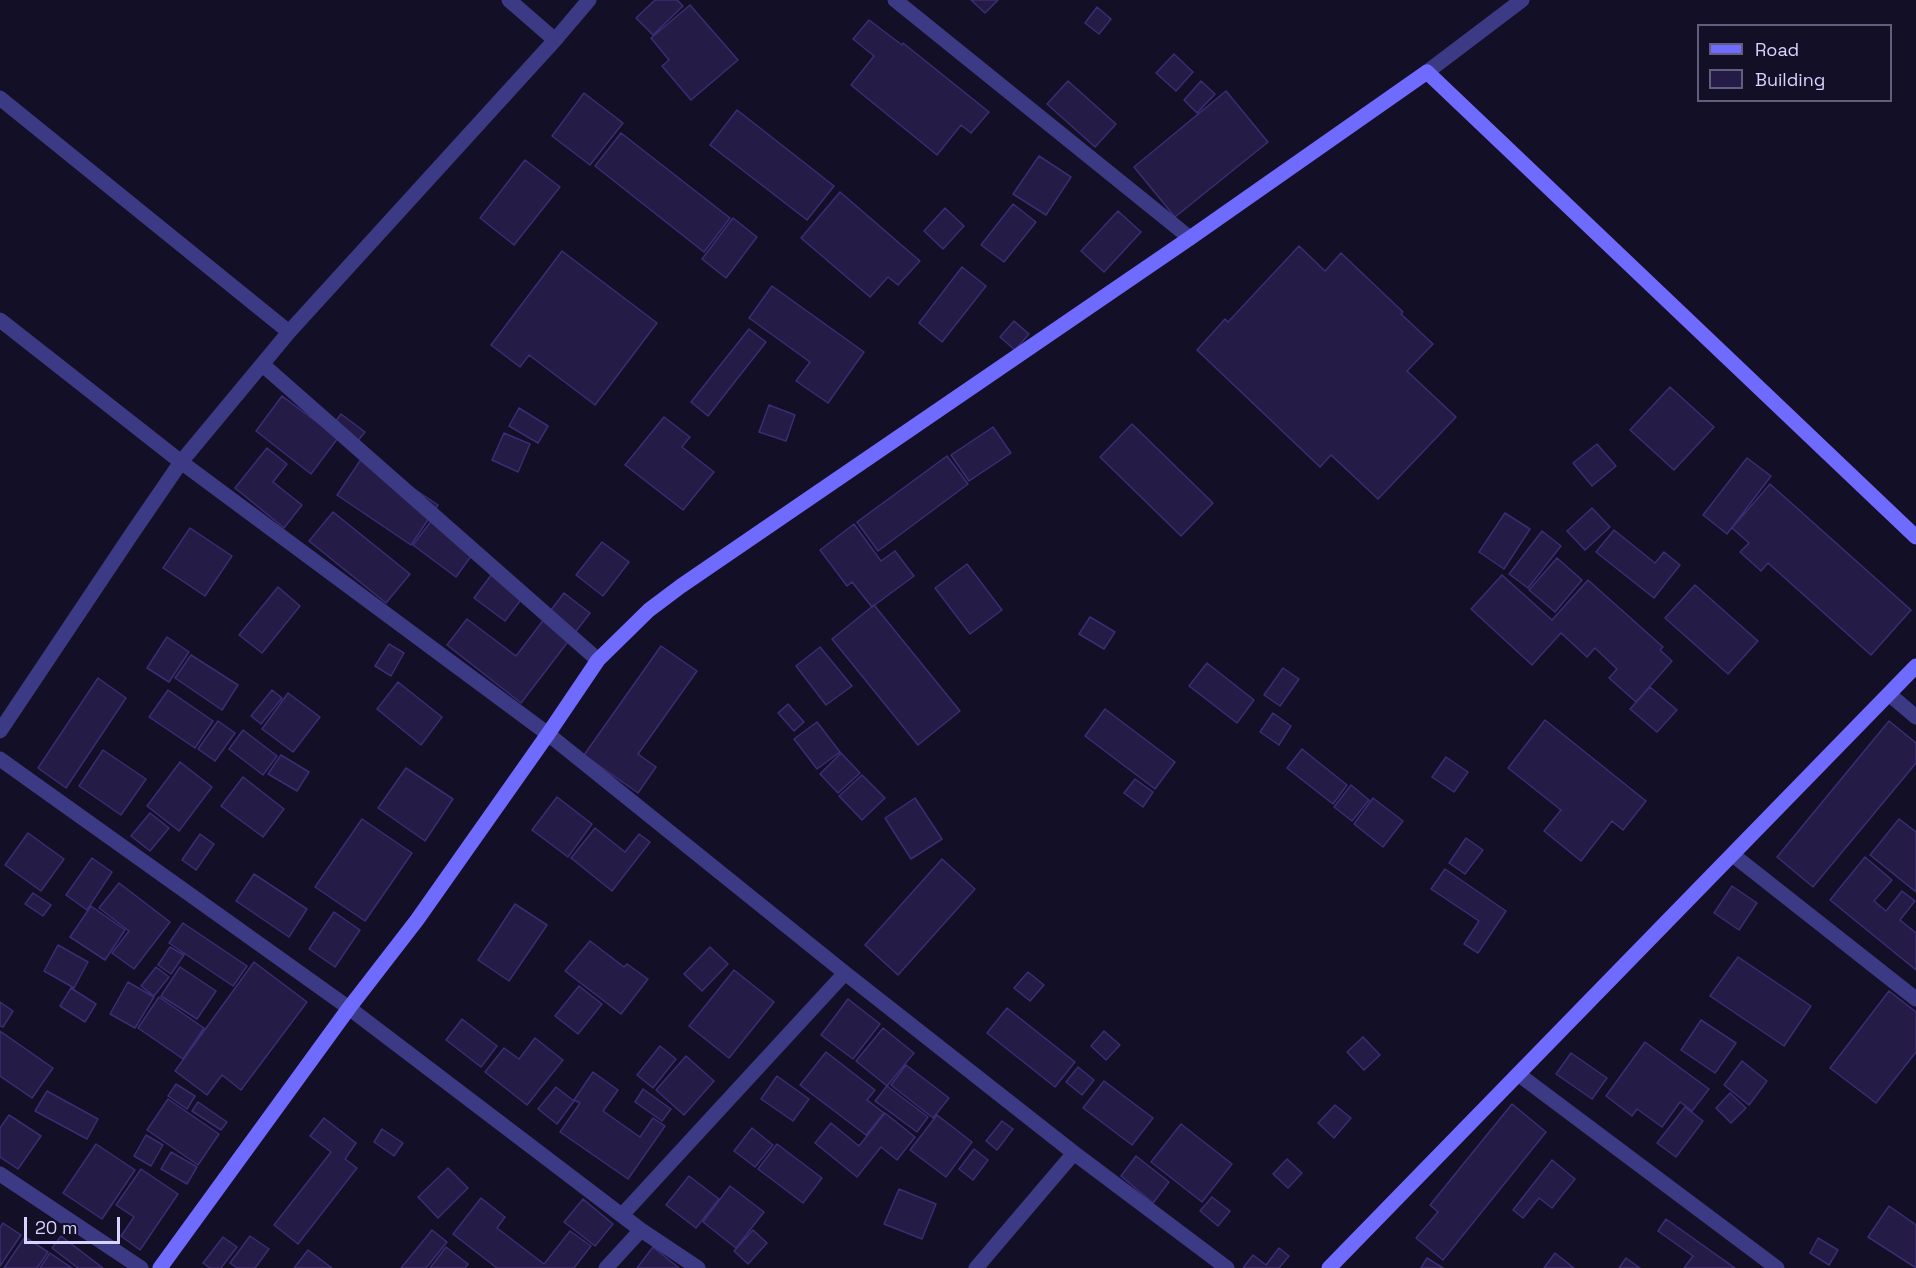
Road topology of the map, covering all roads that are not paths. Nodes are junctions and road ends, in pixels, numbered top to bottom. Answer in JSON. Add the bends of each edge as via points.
{"nodes":[{"id":1,"x":509,"y":0,"type":"edge"},
{"id":2,"x":589,"y":0,"type":"edge"},
{"id":3,"x":895,"y":0,"type":"edge"},
{"id":4,"x":1522,"y":0,"type":"edge"},
{"id":5,"x":555,"y":40,"type":"junction"},
{"id":6,"x":1427,"y":72,"type":"junction"},
{"id":7,"x":0,"y":98,"type":"edge"},
{"id":8,"x":1190,"y":238,"type":"junction"},
{"id":9,"x":0,"y":320,"type":"edge"},
{"id":10,"x":289,"y":332,"type":"junction"},
{"id":11,"x":263,"y":365,"type":"junction"},
{"id":12,"x":182,"y":462,"type":"junction"},
{"id":13,"x":1916,"y":537,"type":"edge"},
{"id":14,"x":598,"y":660,"type":"junction"},
{"id":15,"x":1916,"y":666,"type":"edge"},
{"id":16,"x":1889,"y":694,"type":"junction"},
{"id":17,"x":1916,"y":717,"type":"edge"},
{"id":18,"x":0,"y":731,"type":"edge"},
{"id":19,"x":548,"y":734,"type":"junction"},
{"id":20,"x":0,"y":759,"type":"edge"},
{"id":21,"x":1732,"y":855,"type":"junction"},
{"id":22,"x":845,"y":973,"type":"junction"},
{"id":23,"x":1916,"y":999,"type":"edge"},
{"id":24,"x":349,"y":1008,"type":"junction"},
{"id":25,"x":1518,"y":1074,"type":"junction"},
{"id":26,"x":1074,"y":1153,"type":"junction"},
{"id":27,"x":0,"y":1174,"type":"edge"},
{"id":28,"x":622,"y":1215,"type":"junction"},
{"id":29,"x":640,"y":1230,"type":"junction"},
{"id":30,"x":141,"y":1268,"type":"edge"},
{"id":31,"x":160,"y":1268,"type":"edge"},
{"id":32,"x":606,"y":1268,"type":"edge"},
{"id":33,"x":698,"y":1268,"type":"edge"},
{"id":34,"x":976,"y":1268,"type":"edge"},
{"id":35,"x":1227,"y":1268,"type":"edge"},
{"id":36,"x":1329,"y":1268,"type":"edge"},
{"id":37,"x":1777,"y":1268,"type":"edge"}],
"edges":[{"from":1,"to":5,"type":"street"},
{"from":2,"to":5,"type":"street"},
{"from":3,"to":8,"type":"street"},
{"from":4,"to":6,"type":"street"},
{"from":5,"to":10,"type":"street"},
{"from":6,"to":8,"type":"main road"},
{"from":6,"to":13,"type":"main road"},
{"from":7,"to":10,"type":"street"},
{"from":8,"to":14,"type":"main road","via":[[681,586],[649,609]]},
{"from":9,"to":12,"type":"street"},
{"from":10,"to":11,"type":"street"},
{"from":11,"to":12,"type":"street"},
{"from":11,"to":14,"type":"street"},
{"from":12,"to":18,"type":"street"},
{"from":12,"to":19,"type":"street"},
{"from":14,"to":19,"type":"main road"},
{"from":15,"to":16,"type":"main road"},
{"from":16,"to":17,"type":"street"},
{"from":16,"to":21,"type":"main road"},
{"from":19,"to":22,"type":"street"},
{"from":19,"to":24,"type":"main road","via":[[417,920]]},
{"from":20,"to":24,"type":"street"},
{"from":21,"to":23,"type":"street"},
{"from":21,"to":25,"type":"main road"},
{"from":22,"to":26,"type":"street"},
{"from":22,"to":28,"type":"street"},
{"from":24,"to":28,"type":"street"},
{"from":24,"to":31,"type":"main road"},
{"from":25,"to":36,"type":"main road"},
{"from":25,"to":37,"type":"street"},
{"from":26,"to":34,"type":"street"},
{"from":26,"to":35,"type":"street"},
{"from":27,"to":30,"type":"street"},
{"from":28,"to":29,"type":"street"},
{"from":29,"to":32,"type":"street"},
{"from":29,"to":33,"type":"street"}]}
